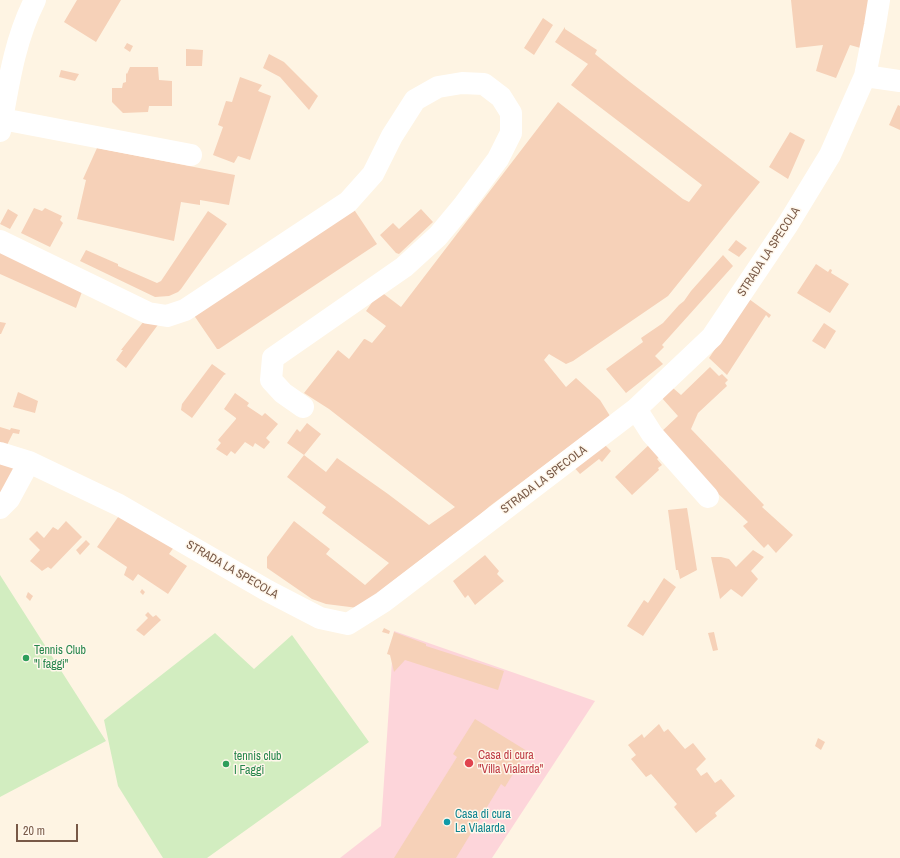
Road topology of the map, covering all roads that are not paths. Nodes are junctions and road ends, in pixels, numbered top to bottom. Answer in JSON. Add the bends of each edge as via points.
{"nodes":[{"id":1,"x":35,"y":0,"type":"edge"},
{"id":2,"x":879,"y":0,"type":"edge"},
{"id":3,"x":865,"y":76,"type":"junction"},
{"id":4,"x":900,"y":81,"type":"edge"},
{"id":5,"x":1,"y":125,"type":"edge"},
{"id":6,"x":191,"y":155,"type":"dead end"},
{"id":7,"x":0,"y":241,"type":"edge"},
{"id":8,"x":303,"y":407,"type":"dead end"},
{"id":9,"x":636,"y":409,"type":"junction"},
{"id":10,"x":0,"y":453,"type":"edge"},
{"id":11,"x":29,"y":462,"type":"junction"},
{"id":12,"x":708,"y":497,"type":"dead end"},
{"id":13,"x":0,"y":508,"type":"edge"}],
"edges":[{"from":1,"to":5,"type":"street","via":[[18,40]]},
{"from":2,"to":3,"type":"street","name":"STRADA LA SPECOLA"},
{"from":3,"to":4,"type":"street"},
{"from":3,"to":9,"type":"street","name":"STRADA LA SPECOLA","via":[[830,155],[788,224],[712,337]]},
{"from":5,"to":6,"type":"street"},
{"from":7,"to":8,"type":"street","via":[[148,313],[167,316],[184,310],[348,202],[373,174],[392,136],[415,100],[438,87],[462,83],[484,84],[501,97],[510,113],[511,133],[498,159],[463,206],[438,236],[404,267],[273,358],[271,380],[283,393]]},
{"from":9,"to":11,"type":"street","name":"STRADA LA SPECOLA","via":[[383,602],[348,624],[314,615],[119,506]]},
{"from":9,"to":12,"type":"street","via":[[652,434]]},
{"from":10,"to":11,"type":"street","name":"STRADA LA SPECOLA"},
{"from":11,"to":13,"type":"street","via":[[9,499]]}]}
